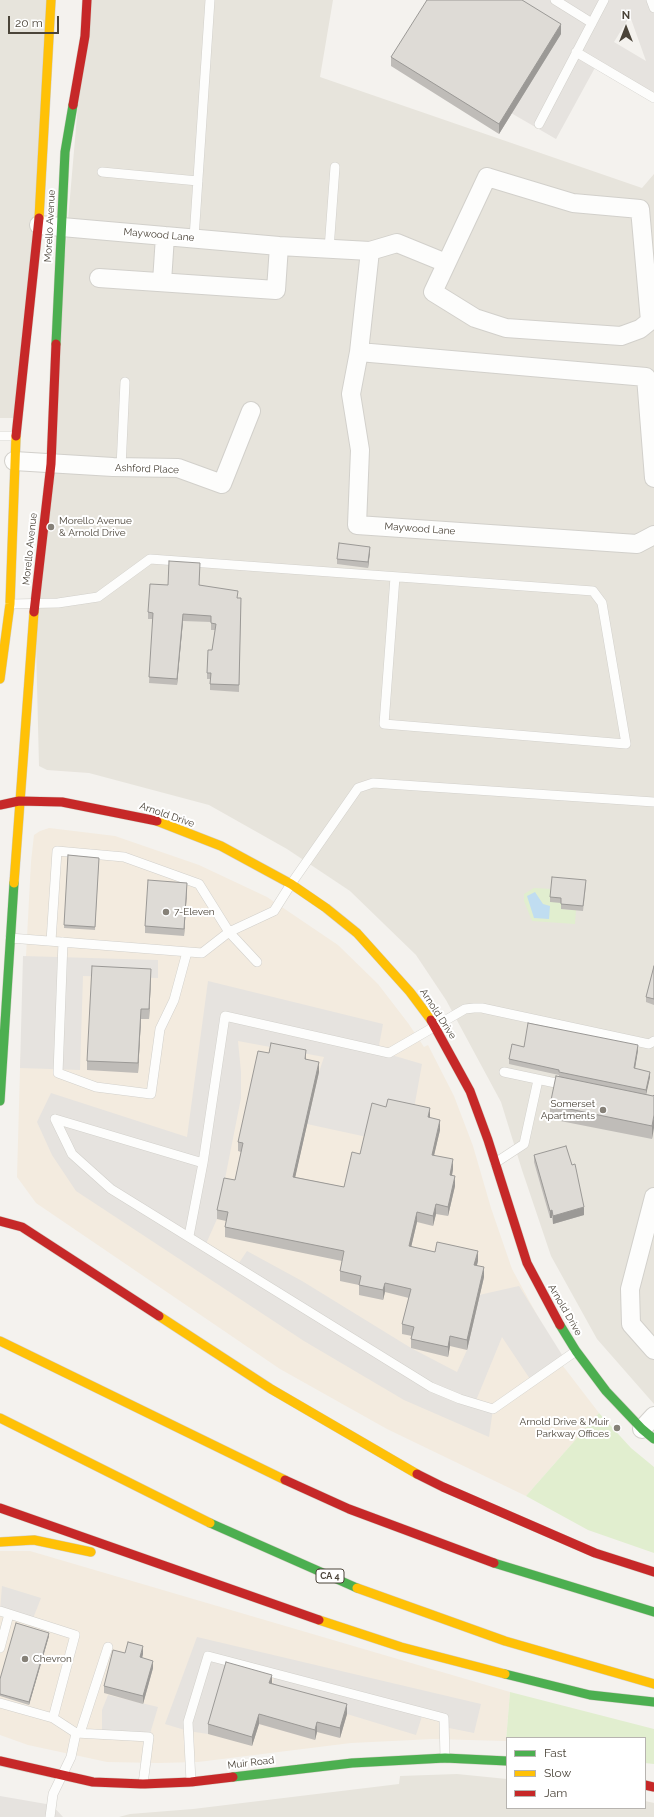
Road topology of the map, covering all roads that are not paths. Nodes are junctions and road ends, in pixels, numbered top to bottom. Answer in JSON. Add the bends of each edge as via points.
{"nodes":[{"id":1,"x":51,"y":0,"type":"edge"},
{"id":2,"x":87,"y":0,"type":"edge"},
{"id":3,"x":210,"y":0,"type":"edge"},
{"id":4,"x":555,"y":0,"type":"edge"},
{"id":5,"x":604,"y":0,"type":"edge"},
{"id":6,"x":650,"y":0,"type":"edge"},
{"id":7,"x":654,"y":8,"type":"edge"},
{"id":8,"x":592,"y":23,"type":"junction"},
{"id":9,"x":576,"y":52,"type":"junction"},
{"id":10,"x":654,"y":98,"type":"edge"},
{"id":11,"x":539,"y":124,"type":"dead end"},
{"id":12,"x":335,"y":167,"type":"dead end"},
{"id":13,"x":102,"y":172,"type":"dead end"},
{"id":14,"x":198,"y":181,"type":"junction"},
{"id":15,"x":38,"y":225,"type":"junction"},
{"id":16,"x":61,"y":227,"type":"junction"},
{"id":17,"x":165,"y":236,"type":"junction"},
{"id":18,"x":194,"y":238,"type":"junction"},
{"id":19,"x":280,"y":246,"type":"junction"},
{"id":20,"x":329,"y":249,"type":"junction"},
{"id":21,"x":370,"y":251,"type":"junction"},
{"id":22,"x":446,"y":263,"type":"junction"},
{"id":23,"x":99,"y":278,"type":"dead end"},
{"id":24,"x":162,"y":282,"type":"junction"},
{"id":25,"x":359,"y":352,"type":"junction"},
{"id":26,"x":125,"y":382,"type":"dead end"},
{"id":27,"x":251,"y":411,"type":"dead end"},
{"id":28,"x":0,"y":436,"type":"edge"},
{"id":29,"x":16,"y":436,"type":"junction"},
{"id":30,"x":14,"y":461,"type":"junction"},
{"id":31,"x":51,"y":464,"type":"junction"},
{"id":32,"x":121,"y":467,"type":"junction"},
{"id":33,"x":654,"y":478,"type":"edge"},
{"id":34,"x":654,"y":536,"type":"edge"},
{"id":35,"x":395,"y":577,"type":"junction"},
{"id":36,"x":0,"y":603,"type":"edge"},
{"id":37,"x":35,"y":603,"type":"junction"},
{"id":38,"x":10,"y":604,"type":"junction"},
{"id":39,"x":0,"y":679,"type":"edge"},
{"id":40,"x":0,"y":795,"type":"edge"},
{"id":41,"x":19,"y":801,"type":"junction"},
{"id":42,"x":654,"y":802,"type":"edge"},
{"id":43,"x":0,"y":805,"type":"edge"},
{"id":44,"x":291,"y":884,"type":"junction"},
{"id":45,"x":229,"y":932,"type":"junction"},
{"id":46,"x":10,"y":938,"type":"junction"},
{"id":47,"x":51,"y":941,"type":"junction"},
{"id":48,"x":63,"y":942,"type":"junction"},
{"id":49,"x":187,"y":952,"type":"junction"},
{"id":50,"x":257,"y":962,"type":"dead end"},
{"id":51,"x":435,"y":1026,"type":"junction"},
{"id":52,"x":654,"y":1042,"type":"edge"},
{"id":53,"x":504,"y":1072,"type":"dead end"},
{"id":54,"x":538,"y":1080,"type":"junction"},
{"id":55,"x":577,"y":1087,"type":"edge"},
{"id":56,"x":0,"y":1101,"type":"edge"},
{"id":57,"x":203,"y":1163,"type":"junction"},
{"id":58,"x":495,"y":1163,"type":"junction"},
{"id":59,"x":654,"y":1197,"type":"edge"},
{"id":60,"x":0,"y":1220,"type":"edge"},
{"id":61,"x":189,"y":1236,"type":"junction"},
{"id":62,"x":0,"y":1341,"type":"edge"},
{"id":63,"x":654,"y":1350,"type":"edge"},
{"id":64,"x":576,"y":1351,"type":"junction"},
{"id":65,"x":0,"y":1418,"type":"edge"},
{"id":66,"x":650,"y":1428,"type":"edge"},
{"id":67,"x":0,"y":1508,"type":"edge"},
{"id":68,"x":0,"y":1542,"type":"edge"},
{"id":69,"x":126,"y":1553,"type":"junction"},
{"id":70,"x":654,"y":1572,"type":"edge"},
{"id":71,"x":654,"y":1612,"type":"edge"},
{"id":72,"x":5,"y":1613,"type":"edge"},
{"id":73,"x":0,"y":1648,"type":"edge"},
{"id":74,"x":108,"y":1648,"type":"dead end"},
{"id":75,"x":654,"y":1684,"type":"edge"},
{"id":76,"x":654,"y":1702,"type":"edge"},
{"id":77,"x":0,"y":1703,"type":"edge"},
{"id":78,"x":53,"y":1718,"type":"junction"},
{"id":79,"x":78,"y":1733,"type":"junction"},
{"id":80,"x":445,"y":1758,"type":"junction"},
{"id":81,"x":0,"y":1761,"type":"edge"},
{"id":82,"x":506,"y":1761,"type":"edge"},
{"id":83,"x":62,"y":1776,"type":"junction"},
{"id":84,"x":190,"y":1782,"type":"junction"},
{"id":85,"x":143,"y":1784,"type":"junction"},
{"id":86,"x":50,"y":1817,"type":"edge"}],
"edges":[{"from":1,"to":15,"type":"main road","name":"Morello Avenue"},
{"from":2,"to":16,"type":"main road","name":"Morello Avenue","via":[[85,36],[65,152]]},
{"from":3,"to":14,"type":"lane"},
{"from":4,"to":8,"type":"lane"},
{"from":5,"to":8,"type":"lane"},
{"from":6,"to":7,"type":"lane"},
{"from":8,"to":9,"type":"lane"},
{"from":9,"to":10,"type":"lane"},
{"from":9,"to":11,"type":"lane"},
{"from":12,"to":20,"type":"lane"},
{"from":13,"to":14,"type":"lane"},
{"from":14,"to":18,"type":"lane"},
{"from":15,"to":16,"type":"street","name":"Maywood Lane"},
{"from":15,"to":29,"type":"main road","name":"Morello Avenue"},
{"from":16,"to":17,"type":"street","name":"Maywood Lane"},
{"from":16,"to":31,"type":"main road","name":"Morello Avenue"},
{"from":17,"to":18,"type":"street","name":"Maywood Lane"},
{"from":17,"to":24,"type":"street"},
{"from":18,"to":19,"type":"street","name":"Maywood Lane"},
{"from":19,"to":20,"type":"street","name":"Maywood Lane"},
{"from":19,"to":24,"type":"street","via":[[276,290]]},
{"from":20,"to":21,"type":"street","name":"Maywood Lane"},
{"from":21,"to":22,"type":"street","name":"Maywood Lane","via":[[397,243]]},
{"from":21,"to":25,"type":"street","name":"Maywood Lane"},
{"from":22,"to":22,"type":"street","via":[[487,177],[573,203],[640,208],[650,321],[640,329],[621,336],[506,328],[475,318],[433,292]]},
{"from":23,"to":24,"type":"street"},
{"from":25,"to":33,"type":"street","via":[[646,377]]},
{"from":25,"to":34,"type":"street","name":"Maywood Lane","via":[[351,394],[360,450],[357,525],[636,544]]},
{"from":26,"to":32,"type":"lane"},
{"from":27,"to":32,"type":"street","name":"Ashford Place","via":[[222,484],[178,468]]},
{"from":28,"to":29,"type":"lane"},
{"from":29,"to":30,"type":"main road","name":"Morello Avenue"},
{"from":30,"to":31,"type":"street","name":"Ashford Place"},
{"from":30,"to":38,"type":"main road","name":"Morello Avenue"},
{"from":31,"to":32,"type":"street","name":"Ashford Place"},
{"from":31,"to":37,"type":"main road","name":"Morello Avenue"},
{"from":35,"to":35,"type":"lane","via":[[593,591],[602,602],[626,744],[384,724]]},
{"from":35,"to":37,"type":"lane","via":[[150,559],[98,597],[58,603]]},
{"from":36,"to":38,"type":"lane"},
{"from":37,"to":38,"type":"lane"},
{"from":37,"to":41,"type":"main road","name":"Morello Avenue"},
{"from":38,"to":39,"type":"main road","name":"Morello Avenue"},
{"from":40,"to":41,"type":"main road","name":"Arnold Drive"},
{"from":41,"to":43,"type":"main road","name":"Arnold Drive"},
{"from":41,"to":44,"type":"main road","name":"Arnold Drive","via":[[62,802],[157,821],[221,846]]},
{"from":41,"to":46,"type":"main road","name":"Morello Avenue"},
{"from":42,"to":44,"type":"lane","via":[[373,783],[358,788]]},
{"from":44,"to":45,"type":"lane","via":[[274,911]]},
{"from":44,"to":51,"type":"main road","name":"Arnold Drive","via":[[357,933],[410,992]]},
{"from":45,"to":47,"type":"lane","via":[[198,884],[124,857],[58,851]]},
{"from":45,"to":49,"type":"lane","via":[[202,953]]},
{"from":45,"to":50,"type":"lane"},
{"from":46,"to":47,"type":"lane"},
{"from":46,"to":56,"type":"main road","name":"Morello Avenue"},
{"from":47,"to":48,"type":"lane"},
{"from":48,"to":49,"type":"lane"},
{"from":48,"to":49,"type":"lane","via":[[58,1073],[96,1087],[151,1094],[160,1029],[174,1000]]},
{"from":51,"to":52,"type":"lane","via":[[465,1009],[482,1008],[649,1044]]},
{"from":51,"to":57,"type":"lane","via":[[389,1053],[225,1016]]},
{"from":51,"to":58,"type":"main road","name":"Arnold Drive","via":[[470,1092]]},
{"from":53,"to":54,"type":"lane"},
{"from":54,"to":55,"type":"lane"},
{"from":54,"to":58,"type":"lane","via":[[524,1144]]},
{"from":57,"to":61,"type":"lane"},
{"from":57,"to":61,"type":"lane","via":[[55,1119],[72,1154],[111,1189]]},
{"from":58,"to":64,"type":"main road","name":"Arnold Drive","via":[[527,1263]]},
{"from":59,"to":63,"type":"street","via":[[630,1290],[631,1324]]},
{"from":60,"to":70,"type":"main road","via":[[22,1227],[271,1390],[394,1462],[540,1530],[595,1553]]},
{"from":61,"to":64,"type":"lane","via":[[431,1387],[493,1409]]},
{"from":62,"to":71,"type":"main road","via":[[243,1461],[349,1509],[493,1563],[568,1588]]},
{"from":64,"to":66,"type":"main road","name":"Arnold Drive","via":[[606,1391]]},
{"from":65,"to":75,"type":"main road","number":"CA 4","via":[[217,1526],[358,1588],[505,1641]]},
{"from":67,"to":69,"type":"main road"},
{"from":68,"to":69,"type":"main road","via":[[34,1540],[81,1551]]},
{"from":69,"to":76,"type":"main road","via":[[267,1603],[423,1653],[590,1695]]},
{"from":72,"to":73,"type":"lane"},
{"from":72,"to":78,"type":"lane","via":[[75,1634]]},
{"from":74,"to":79,"type":"lane"},
{"from":77,"to":78,"type":"lane"},
{"from":78,"to":79,"type":"lane"},
{"from":79,"to":83,"type":"lane"},
{"from":79,"to":85,"type":"lane","via":[[149,1737]]},
{"from":80,"to":82,"type":"main road","name":"Muir Road"},
{"from":80,"to":84,"type":"main road","name":"Muir Road","via":[[352,1763]]},
{"from":80,"to":84,"type":"lane","via":[[444,1718],[208,1656],[188,1722]]},
{"from":81,"to":83,"type":"main road","name":"Muir Road"},
{"from":83,"to":85,"type":"main road","name":"Muir Road","via":[[93,1782]]},
{"from":83,"to":86,"type":"lane","via":[[53,1794]]},
{"from":84,"to":85,"type":"main road","name":"Muir Road"}]}
